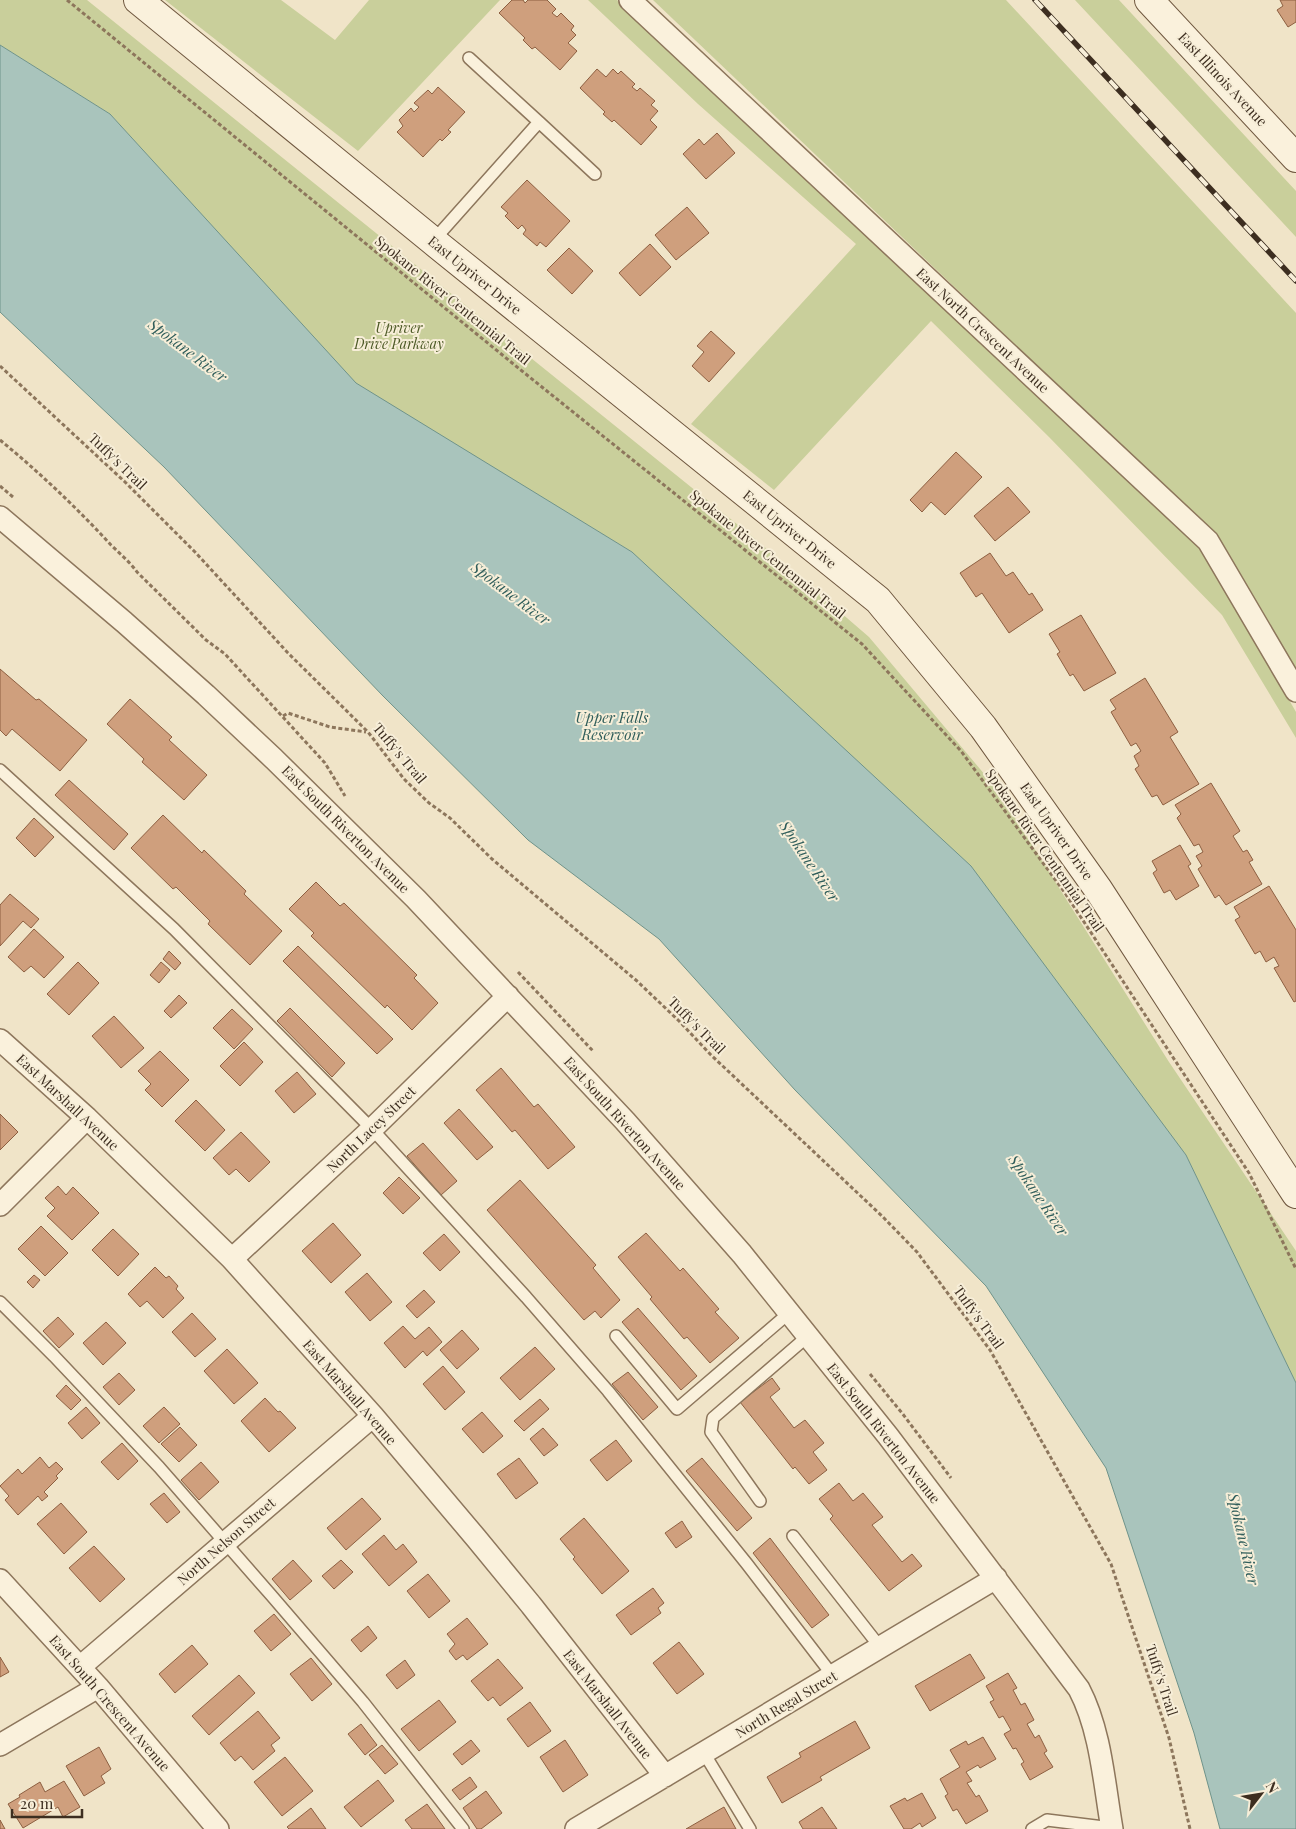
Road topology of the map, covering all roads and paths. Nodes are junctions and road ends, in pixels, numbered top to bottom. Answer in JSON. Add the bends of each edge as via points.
{"nodes":[{"id":1,"x":67,"y":0,"type":"edge"},
{"id":2,"x":138,"y":0,"type":"edge"},
{"id":3,"x":630,"y":0,"type":"edge"},
{"id":4,"x":1149,"y":0,"type":"edge"},
{"id":5,"x":469,"y":58,"type":"dead end"},
{"id":6,"x":539,"y":122,"type":"junction"},
{"id":7,"x":1296,"y":158,"type":"edge"},
{"id":8,"x":595,"y":174,"type":"dead end"},
{"id":9,"x":433,"y":242,"type":"junction"},
{"id":10,"x":0,"y":366,"type":"edge"},
{"id":11,"x":0,"y":440,"type":"edge"},
{"id":12,"x":0,"y":517,"type":"edge"},
{"id":13,"x":1296,"y":691,"type":"edge"},
{"id":14,"x":283,"y":716,"type":"junction"},
{"id":15,"x":368,"y":732,"type":"junction"},
{"id":16,"x":0,"y":770,"type":"edge"},
{"id":17,"x":347,"y":799,"type":"dead end"},
{"id":18,"x":508,"y":996,"type":"junction"},
{"id":19,"x":0,"y":1040,"type":"edge"},
{"id":20,"x":87,"y":1118,"type":"junction"},
{"id":21,"x":372,"y":1129,"type":"junction"},
{"id":22,"x":1296,"y":1194,"type":"edge"},
{"id":23,"x":0,"y":1205,"type":"edge"},
{"id":24,"x":232,"y":1259,"type":"junction"},
{"id":25,"x":1296,"y":1268,"type":"edge"},
{"id":26,"x":0,"y":1302,"type":"edge"},
{"id":27,"x":789,"y":1313,"type":"junction"},
{"id":28,"x":616,"y":1336,"type":"dead end"},
{"id":29,"x":808,"y":1336,"type":"junction"},
{"id":30,"x":373,"y":1416,"type":"junction"},
{"id":31,"x":760,"y":1501,"type":"dead end"},
{"id":32,"x":793,"y":1536,"type":"dead end"},
{"id":33,"x":225,"y":1543,"type":"junction"},
{"id":34,"x":996,"y":1578,"type":"junction"},
{"id":35,"x":0,"y":1580,"type":"edge"},
{"id":36,"x":880,"y":1647,"type":"junction"},
{"id":37,"x":80,"y":1666,"type":"junction"},
{"id":38,"x":833,"y":1676,"type":"junction"},
{"id":39,"x":98,"y":1687,"type":"junction"},
{"id":40,"x":0,"y":1745,"type":"edge"},
{"id":41,"x":704,"y":1753,"type":"junction"},
{"id":42,"x":665,"y":1776,"type":"junction"},
{"id":43,"x":218,"y":1829,"type":"edge"},
{"id":44,"x":463,"y":1829,"type":"edge"},
{"id":45,"x":576,"y":1829,"type":"edge"},
{"id":46,"x":750,"y":1829,"type":"edge"},
{"id":47,"x":1032,"y":1829,"type":"edge"},
{"id":48,"x":1112,"y":1829,"type":"edge"},
{"id":49,"x":1190,"y":1829,"type":"edge"}],
"edges":[{"from":1,"to":25,"type":"path","name":"Spokane River Centennial Trail","via":[[862,644],[961,751],[1065,893],[1249,1173]]},
{"from":2,"to":9,"type":"street","name":"East Upriver Drive"},
{"from":3,"to":13,"type":"street","name":"East North Crescent Avenue","via":[[1208,541]]},
{"from":4,"to":7,"type":"street","name":"East Illinois Avenue"},
{"from":5,"to":6,"type":"lane"},
{"from":6,"to":8,"type":"lane"},
{"from":6,"to":9,"type":"lane"},
{"from":9,"to":22,"type":"street","name":"East Upriver Drive","via":[[878,600],[983,727],[1098,889]]},
{"from":10,"to":15,"type":"path","name":"Tuffy's Trail","via":[[125,482]]},
{"from":11,"to":14,"type":"path","via":[[86,518],[206,640],[225,654]]},
{"from":12,"to":18,"type":"street","name":"East South Riverton Avenue","via":[[124,622],[260,746],[416,899]]},
{"from":14,"to":15,"type":"path","via":[[288,713],[330,727]]},
{"from":14,"to":17,"type":"path","via":[[325,763]]},
{"from":15,"to":49,"type":"path","name":"Tuffy's Trail","via":[[404,779],[492,859],[636,981],[882,1216],[916,1252],[990,1350],[1110,1564],[1169,1738]]},
{"from":16,"to":21,"type":"lane","via":[[174,929]]},
{"from":18,"to":21,"type":"street","name":"North Lacey Street"},
{"from":18,"to":27,"type":"street","name":"East South Riverton Avenue","via":[[625,1121],[742,1254]]},
{"from":19,"to":20,"type":"street","name":"East Marshall Avenue"},
{"from":20,"to":23,"type":"street"},
{"from":20,"to":24,"type":"street","name":"East Marshall Avenue"},
{"from":21,"to":24,"type":"street","name":"North Lacey Street"},
{"from":21,"to":38,"type":"lane","via":[[608,1391]]},
{"from":24,"to":30,"type":"street","name":"East Marshall Avenue"},
{"from":26,"to":33,"type":"lane","via":[[159,1467]]},
{"from":27,"to":28,"type":"lane","via":[[678,1409]]},
{"from":27,"to":29,"type":"street","name":"East South Riverton Avenue"},
{"from":29,"to":31,"type":"lane","via":[[713,1418],[711,1432]]},
{"from":29,"to":34,"type":"street","name":"East South Riverton Avenue"},
{"from":30,"to":33,"type":"street","name":"North Nelson Street"},
{"from":30,"to":42,"type":"street","name":"East Marshall Avenue","via":[[531,1605]]},
{"from":32,"to":36,"type":"lane"},
{"from":33,"to":37,"type":"street","name":"North Nelson Street"},
{"from":33,"to":44,"type":"lane","via":[[328,1660]]},
{"from":34,"to":36,"type":"street","name":"North Regal Street"},
{"from":34,"to":48,"type":"street","name":"East South Riverton Avenue","via":[[1086,1702],[1095,1731]]},
{"from":35,"to":37,"type":"street","name":"East South Crescent Avenue"},
{"from":36,"to":38,"type":"street","name":"North Regal Street"},
{"from":37,"to":39,"type":"street","name":"East South Crescent Avenue"},
{"from":38,"to":41,"type":"street","name":"North Regal Street"},
{"from":39,"to":40,"type":"street"},
{"from":39,"to":43,"type":"street","name":"East South Crescent Avenue"},
{"from":41,"to":42,"type":"street","name":"North Regal Street"},
{"from":41,"to":46,"type":"lane"},
{"from":42,"to":45,"type":"street","name":"North Regal Street"},
{"from":47,"to":48,"type":"lane","via":[[1047,1820]]}]}
